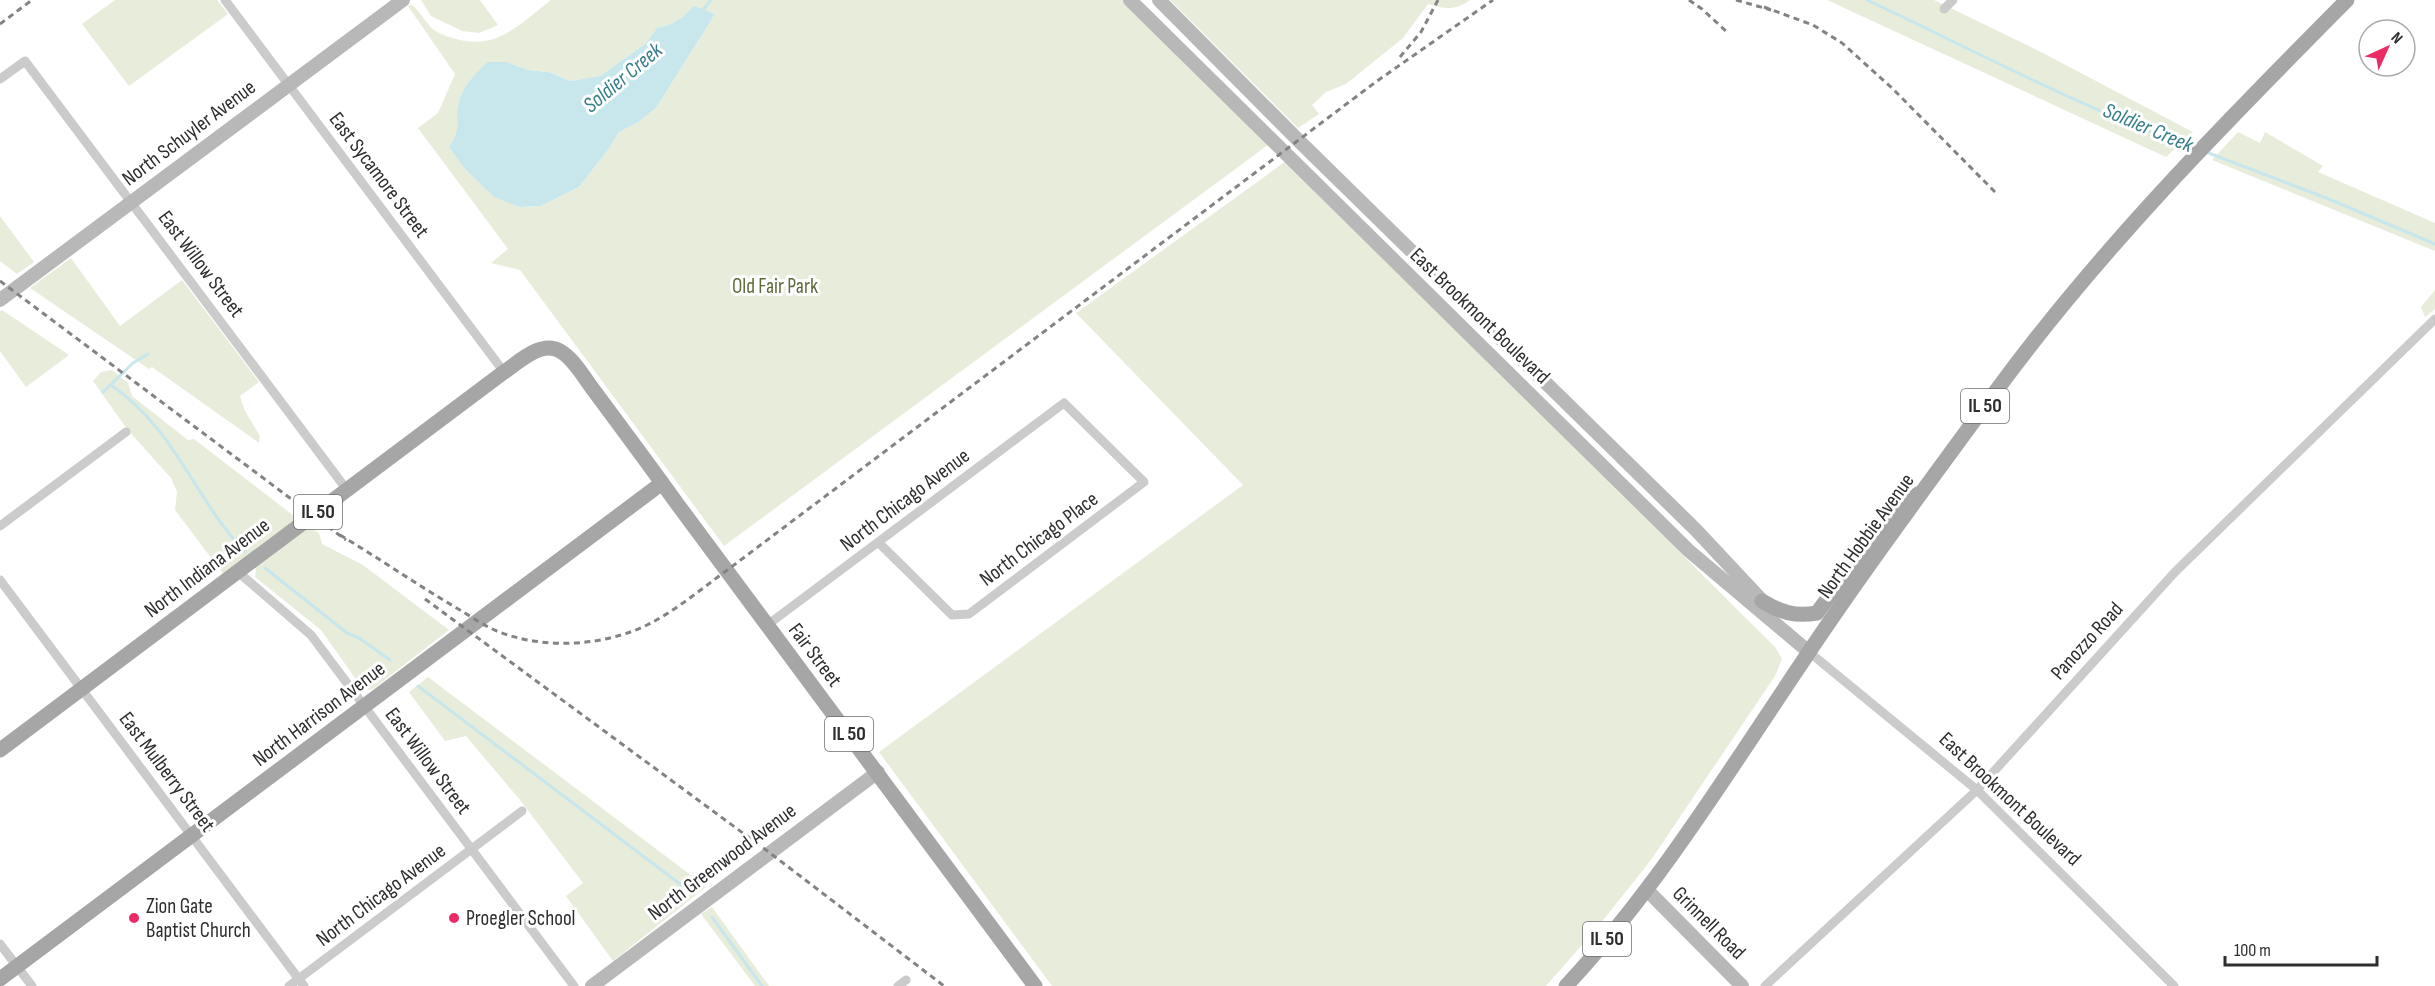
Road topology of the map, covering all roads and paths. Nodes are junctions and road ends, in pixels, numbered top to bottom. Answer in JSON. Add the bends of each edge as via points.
{"nodes":[{"id":1,"x":225,"y":0,"type":"edge"},
{"id":2,"x":403,"y":0,"type":"edge"},
{"id":3,"x":1130,"y":0,"type":"edge"},
{"id":4,"x":1158,"y":0,"type":"edge"},
{"id":5,"x":1953,"y":0,"type":"edge"},
{"id":6,"x":2347,"y":0,"type":"edge"},
{"id":7,"x":1944,"y":9,"type":"dead end"},
{"id":8,"x":0,"y":80,"type":"edge"},
{"id":9,"x":289,"y":85,"type":"junction"},
{"id":10,"x":132,"y":202,"type":"junction"},
{"id":11,"x":0,"y":300,"type":"edge"},
{"id":12,"x":2435,"y":319,"type":"edge"},
{"id":13,"x":560,"y":351,"type":"joint"},
{"id":14,"x":504,"y":372,"type":"junction"},
{"id":15,"x":126,"y":432,"type":"dead end"},
{"id":16,"x":1144,"y":482,"type":"joint"},
{"id":17,"x":662,"y":483,"type":"junction"},
{"id":18,"x":1928,"y":487,"type":"junction"},
{"id":19,"x":347,"y":490,"type":"junction"},
{"id":20,"x":0,"y":526,"type":"edge"},
{"id":21,"x":879,"y":543,"type":"junction"},
{"id":22,"x":238,"y":572,"type":"junction"},
{"id":23,"x":0,"y":580,"type":"edge"},
{"id":24,"x":1762,"y":601,"type":"junction"},
{"id":25,"x":766,"y":626,"type":"junction"},
{"id":26,"x":1809,"y":652,"type":"junction"},
{"id":27,"x":82,"y":689,"type":"junction"},
{"id":28,"x":365,"y":707,"type":"junction"},
{"id":29,"x":0,"y":750,"type":"edge"},
{"id":30,"x":878,"y":772,"type":"junction"},
{"id":31,"x":1977,"y":790,"type":"junction"},
{"id":32,"x":522,"y":811,"type":"dead end"},
{"id":33,"x":191,"y":835,"type":"junction"},
{"id":34,"x":471,"y":849,"type":"junction"},
{"id":35,"x":1647,"y":890,"type":"junction"},
{"id":36,"x":0,"y":944,"type":"edge"},
{"id":37,"x":17,"y":966,"type":"junction"},
{"id":38,"x":0,"y":979,"type":"edge"},
{"id":39,"x":906,"y":980,"type":"dead end"},
{"id":40,"x":302,"y":982,"type":"edge"},
{"id":41,"x":1735,"y":983,"type":"edge"},
{"id":42,"x":32,"y":986,"type":"edge"},
{"id":43,"x":289,"y":986,"type":"edge"},
{"id":44,"x":574,"y":986,"type":"edge"},
{"id":45,"x":592,"y":986,"type":"edge"},
{"id":46,"x":898,"y":986,"type":"edge"},
{"id":47,"x":1035,"y":986,"type":"edge"},
{"id":48,"x":1566,"y":986,"type":"edge"},
{"id":49,"x":1765,"y":986,"type":"edge"},
{"id":50,"x":2174,"y":986,"type":"edge"}],
"edges":[{"from":1,"to":9,"type":"street","name":"East Sycamore Street"},
{"from":2,"to":9,"type":"main road","name":"North Schuyler Avenue"},
{"from":3,"to":26,"type":"main road","name":"East Brookmont Boulevard","via":[[1688,550]]},
{"from":4,"to":24,"type":"main road","name":"East Brookmont Boulevard","via":[[1696,530]]},
{"from":5,"to":7,"type":"street"},
{"from":6,"to":18,"type":"main road","name":"North Hobbie Avenue","number":"IL 50","via":[[2115,241],[1998,388]]},
{"from":8,"to":10,"type":"street","name":"East Willow Street","via":[[25,61]]},
{"from":9,"to":10,"type":"main road","name":"North Schuyler Avenue"},
{"from":9,"to":14,"type":"street","name":"East Sycamore Street"},
{"from":10,"to":11,"type":"main road","name":"North Schuyler Avenue"},
{"from":10,"to":19,"type":"street","name":"East Willow Street"},
{"from":12,"to":31,"type":"street","name":"Panozzo Road","via":[[2175,572]]},
{"from":13,"to":14,"type":"main road","name":"North Indiana Avenue","number":"IL 50","via":[[549,347],[536,351]]},
{"from":13,"to":17,"type":"main road","name":"Fair Street","number":"IL 50"},
{"from":14,"to":19,"type":"main road","name":"North Indiana Avenue","number":"IL 50"},
{"from":15,"to":20,"type":"street"},
{"from":16,"to":21,"type":"street","name":"North Chicago Place","via":[[969,614],[952,615]]},
{"from":16,"to":21,"type":"street","name":"North Chicago Avenue","via":[[1064,403]]},
{"from":17,"to":25,"type":"main road","name":"Fair Street","number":"IL 50"},
{"from":17,"to":28,"type":"main road","name":"North Harrison Avenue"},
{"from":18,"to":24,"type":"main road","via":[[1887,517],[1817,613],[1784,613]]},
{"from":18,"to":26,"type":"main road","name":"North Hobbie Avenue","number":"IL 50"},
{"from":19,"to":22,"type":"main road","name":"North Indiana Avenue","number":"IL 50"},
{"from":21,"to":25,"type":"street","name":"North Chicago Avenue"},
{"from":22,"to":27,"type":"main road","name":"North Indiana Avenue","number":"IL 50"},
{"from":22,"to":28,"type":"street","name":"East Willow Street","via":[[311,635]]},
{"from":23,"to":27,"type":"street","name":"East Mulberry Street"},
{"from":24,"to":26,"type":"main road","name":"East Brookmont Boulevard"},
{"from":25,"to":30,"type":"main road","name":"Fair Street","number":"IL 50"},
{"from":26,"to":31,"type":"street","name":"East Brookmont Boulevard"},
{"from":26,"to":35,"type":"main road","name":"North Hobbie Avenue","number":"IL 50"},
{"from":27,"to":29,"type":"main road","name":"North Indiana Avenue","number":"IL 50"},
{"from":27,"to":33,"type":"street","name":"East Mulberry Street"},
{"from":28,"to":33,"type":"main road","name":"North Harrison Avenue"},
{"from":28,"to":34,"type":"street","name":"East Willow Street"},
{"from":30,"to":45,"type":"main road","name":"North Greenwood Avenue"},
{"from":30,"to":47,"type":"main road","name":"Fair Street","number":"IL 50"},
{"from":31,"to":49,"type":"street","name":"Panozzo Road"},
{"from":31,"to":50,"type":"street","name":"East Brookmont Boulevard"},
{"from":32,"to":34,"type":"street","name":"North Chicago Avenue"},
{"from":33,"to":37,"type":"main road","name":"North Harrison Avenue"},
{"from":33,"to":40,"type":"street","name":"East Mulberry Street"},
{"from":34,"to":40,"type":"street","name":"North Chicago Avenue"},
{"from":34,"to":44,"type":"street","name":"East Willow Street"},
{"from":35,"to":41,"type":"main road","name":"Grinnell Road"},
{"from":35,"to":48,"type":"main road","name":"North Hobbie Avenue","number":"IL 50"},
{"from":36,"to":37,"type":"street"},
{"from":37,"to":38,"type":"main road","name":"North Harrison Avenue"},
{"from":37,"to":42,"type":"street"},
{"from":39,"to":46,"type":"street"},
{"from":40,"to":43,"type":"street","name":"North Chicago Avenue"}]}
